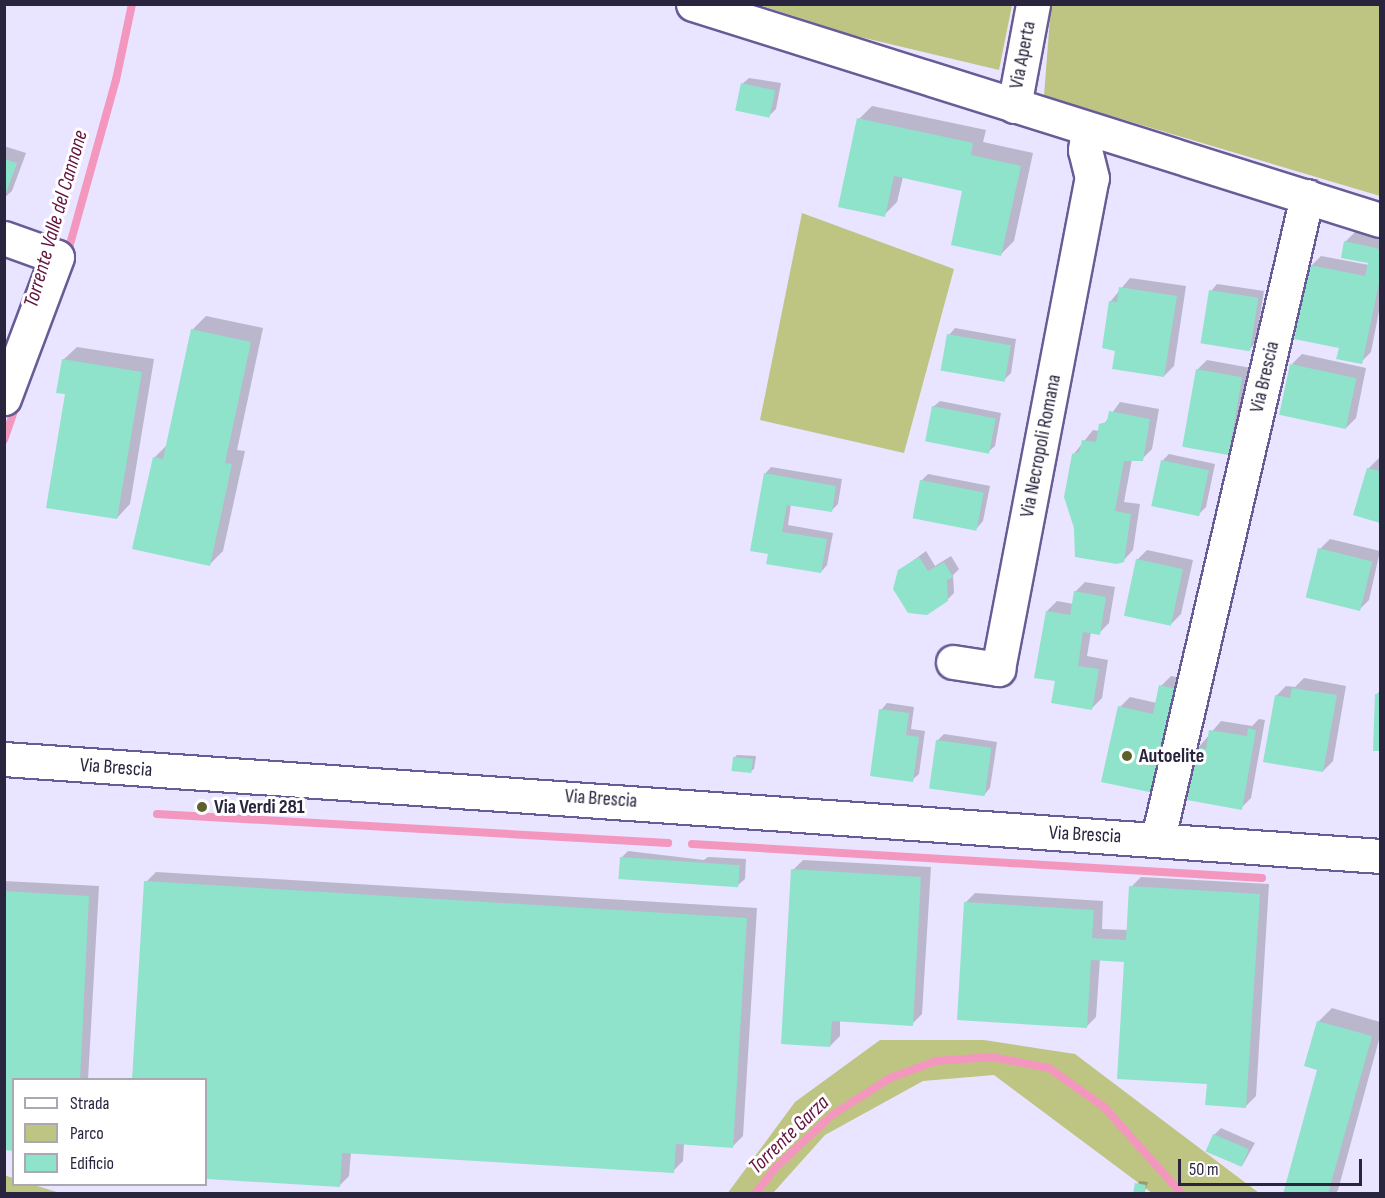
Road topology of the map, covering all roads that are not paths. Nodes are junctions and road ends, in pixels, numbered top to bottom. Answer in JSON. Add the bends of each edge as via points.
{"nodes":[{"id":1,"x":693,"y":4,"type":"edge"},
{"id":2,"x":1033,"y":4,"type":"edge"},
{"id":3,"x":1014,"y":106,"type":"junction"},
{"id":4,"x":1088,"y":129,"type":"junction"},
{"id":5,"x":1122,"y":140,"type":"junction"},
{"id":6,"x":1092,"y":178,"type":"junction"},
{"id":7,"x":1307,"y":196,"type":"junction"},
{"id":8,"x":1380,"y":220,"type":"edge"},
{"id":9,"x":4,"y":238,"type":"edge"},
{"id":10,"x":4,"y":398,"type":"edge"},
{"id":11,"x":953,"y":662,"type":"dead end"},
{"id":12,"x":4,"y":759,"type":"edge"},
{"id":13,"x":1158,"y":838,"type":"junction"},
{"id":14,"x":1380,"y":856,"type":"edge"}],
"edges":[{"from":1,"to":3,"type":"street"},
{"from":2,"to":3,"type":"street","name":"Via Aperta"},
{"from":3,"to":4,"type":"street"},
{"from":4,"to":5,"type":"street"},
{"from":4,"to":6,"type":"street","name":"Via Necropoli Romana","via":[[1085,150]]},
{"from":5,"to":6,"type":"street","via":[[1114,163]]},
{"from":5,"to":7,"type":"street"},
{"from":6,"to":11,"type":"street","name":"Via Necropoli Romana","via":[[998,669]]},
{"from":7,"to":8,"type":"street"},
{"from":7,"to":13,"type":"street","name":"Via Brescia"},
{"from":9,"to":10,"type":"street","via":[[57,256]]},
{"from":12,"to":13,"type":"street","name":"Via Brescia"},
{"from":13,"to":14,"type":"street","name":"Via Brescia"}]}
